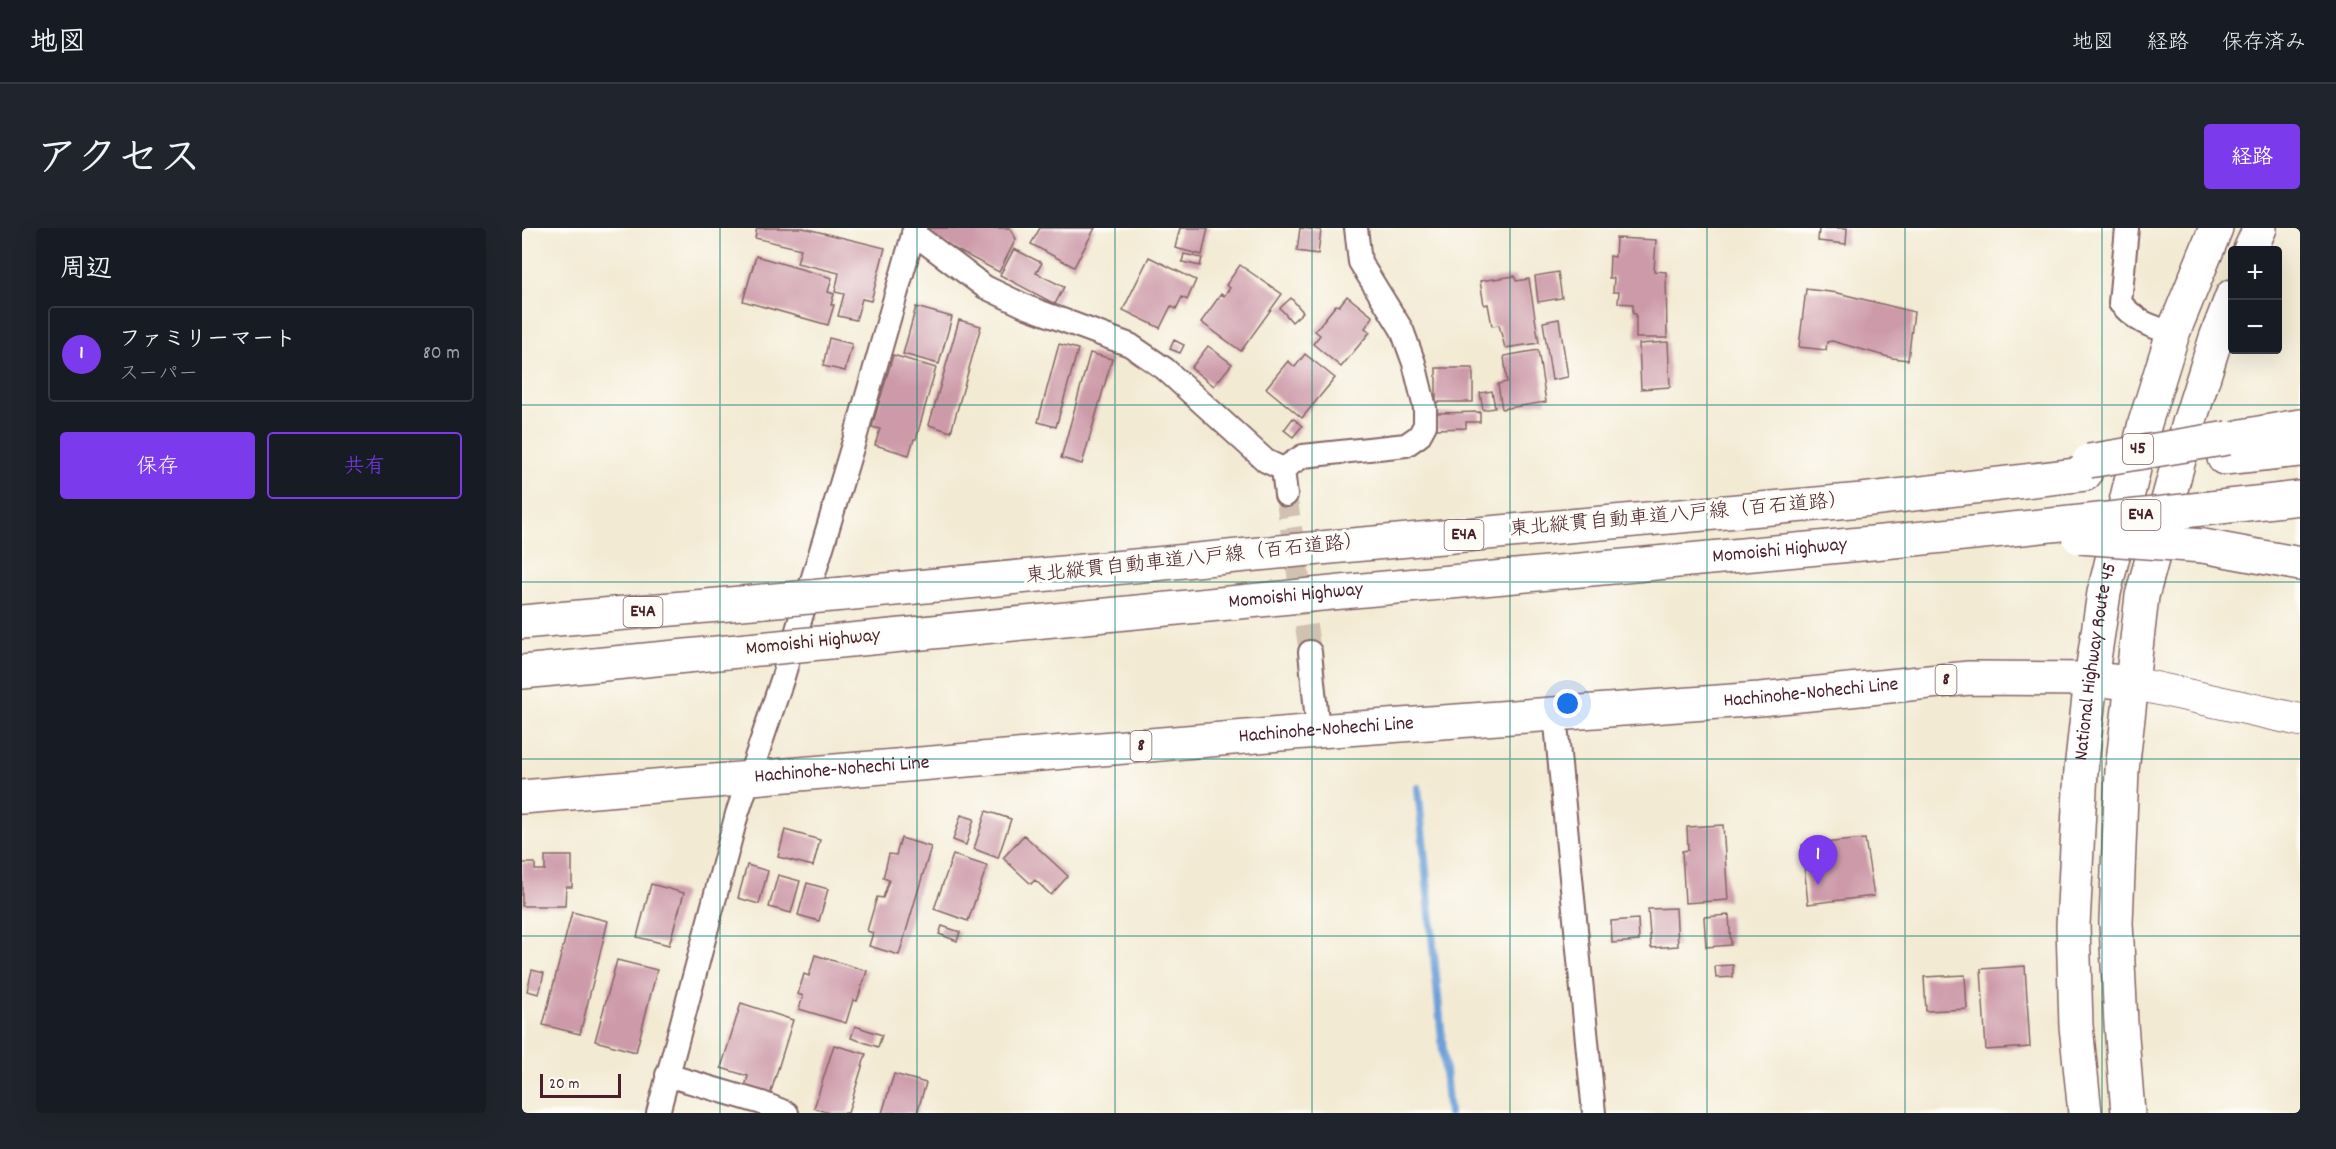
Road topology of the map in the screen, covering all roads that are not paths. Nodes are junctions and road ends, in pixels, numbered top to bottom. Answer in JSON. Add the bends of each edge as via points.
{"nodes":[{"id":1,"x":1356,"y":228,"type":"edge"},
{"id":2,"x":2127,"y":228,"type":"edge"},
{"id":3,"x":2216,"y":228,"type":"edge"},
{"id":4,"x":2260,"y":228,"type":"edge"},
{"id":5,"x":914,"y":231,"type":"edge"},
{"id":6,"x":2252,"y":246,"type":"edge"},
{"id":7,"x":2230,"y":300,"type":"edge"},
{"id":8,"x":2173,"y":333,"type":"junction"},
{"id":9,"x":2300,"y":426,"type":"edge"},
{"id":10,"x":2226,"y":448,"type":"junction"},
{"id":11,"x":2300,"y":450,"type":"edge"},
{"id":12,"x":1283,"y":469,"type":"junction"},
{"id":13,"x":1286,"y":495,"type":"tunnel mouth"},
{"id":14,"x":2300,"y":498,"type":"edge"},
{"id":15,"x":2069,"y":530,"type":"junction"},
{"id":16,"x":2300,"y":564,"type":"edge"},
{"id":17,"x":522,"y":622,"type":"edge"},
{"id":18,"x":1310,"y":652,"type":"tunnel mouth"},
{"id":19,"x":522,"y":672,"type":"edge"},
{"id":20,"x":2091,"y":679,"type":"junction"},
{"id":21,"x":2132,"y":683,"type":"junction"},
{"id":22,"x":1555,"y":714,"type":"junction"},
{"id":23,"x":2300,"y":720,"type":"edge"},
{"id":24,"x":1317,"y":731,"type":"junction"},
{"id":25,"x":750,"y":778,"type":"junction"},
{"id":26,"x":522,"y":797,"type":"edge"},
{"id":27,"x":667,"y":1075,"type":"junction"},
{"id":28,"x":658,"y":1113,"type":"edge"},
{"id":29,"x":787,"y":1113,"type":"edge"},
{"id":30,"x":1594,"y":1113,"type":"edge"},
{"id":31,"x":2085,"y":1113,"type":"edge"},
{"id":32,"x":2128,"y":1113,"type":"edge"}],
"edges":[{"from":1,"to":12,"type":"street","via":[[1360,262],[1402,330],[1414,363],[1425,425],[1407,445],[1303,456]]},
{"from":2,"to":8,"type":"street","via":[[2120,303],[2147,326]]},
{"from":3,"to":8,"type":"main road","name":"National Highway Route 45","number":"45"},
{"from":4,"to":6,"type":"main road"},
{"from":5,"to":12,"type":"street","via":[[985,287],[1130,345],[1165,369],[1266,460]]},
{"from":5,"to":25,"type":"street"},
{"from":7,"to":21,"type":"main road","name":"National Highway Route 45","number":"45","via":[[2189,423],[2145,584]]},
{"from":8,"to":20,"type":"main road","name":"National Highway Route 45","number":"45","via":[[2145,423],[2104,593]]},
{"from":9,"to":10,"type":"main road"},
{"from":10,"to":11,"type":"main road"},
{"from":10,"to":17,"type":"main road","name":"東北縦貫自動車道八戸線（百石道路）","number":"E4A","bridge":true,"via":[[1862,500]]},
{"from":12,"to":13,"type":"street"},
{"from":14,"to":15,"type":"main road","number":"E4A","bridge":true},
{"from":15,"to":16,"type":"main road","bridge":true,"via":[[2203,546]]},
{"from":15,"to":19,"type":"main road","name":"Momoishi Highway","number":"E4A","bridge":true,"via":[[1990,531]]},
{"from":18,"to":24,"type":"street"},
{"from":20,"to":21,"type":"main road","name":"Hachinohe-Nohechi Line","number":"8"},
{"from":20,"to":22,"type":"main road","name":"Hachinohe-Nohechi Line","number":"8","via":[[1969,678]]},
{"from":20,"to":31,"type":"main road","name":"National Highway Route 45","number":"45","via":[[2081,770],[2073,925],[2076,1026]]},
{"from":21,"to":23,"type":"street"},
{"from":21,"to":32,"type":"main road","name":"National Highway Route 45","number":"45","via":[[2122,770],[2116,923]]},
{"from":22,"to":24,"type":"main road","name":"Hachinohe-Nohechi Line","number":"8"},
{"from":22,"to":30,"type":"street"},
{"from":24,"to":25,"type":"main road","name":"Hachinohe-Nohechi Line","number":"8"},
{"from":25,"to":26,"type":"main road","name":"Hachinohe-Nohechi Line","number":"8"},
{"from":25,"to":27,"type":"street"},
{"from":27,"to":28,"type":"street"},
{"from":27,"to":29,"type":"street"}]}
